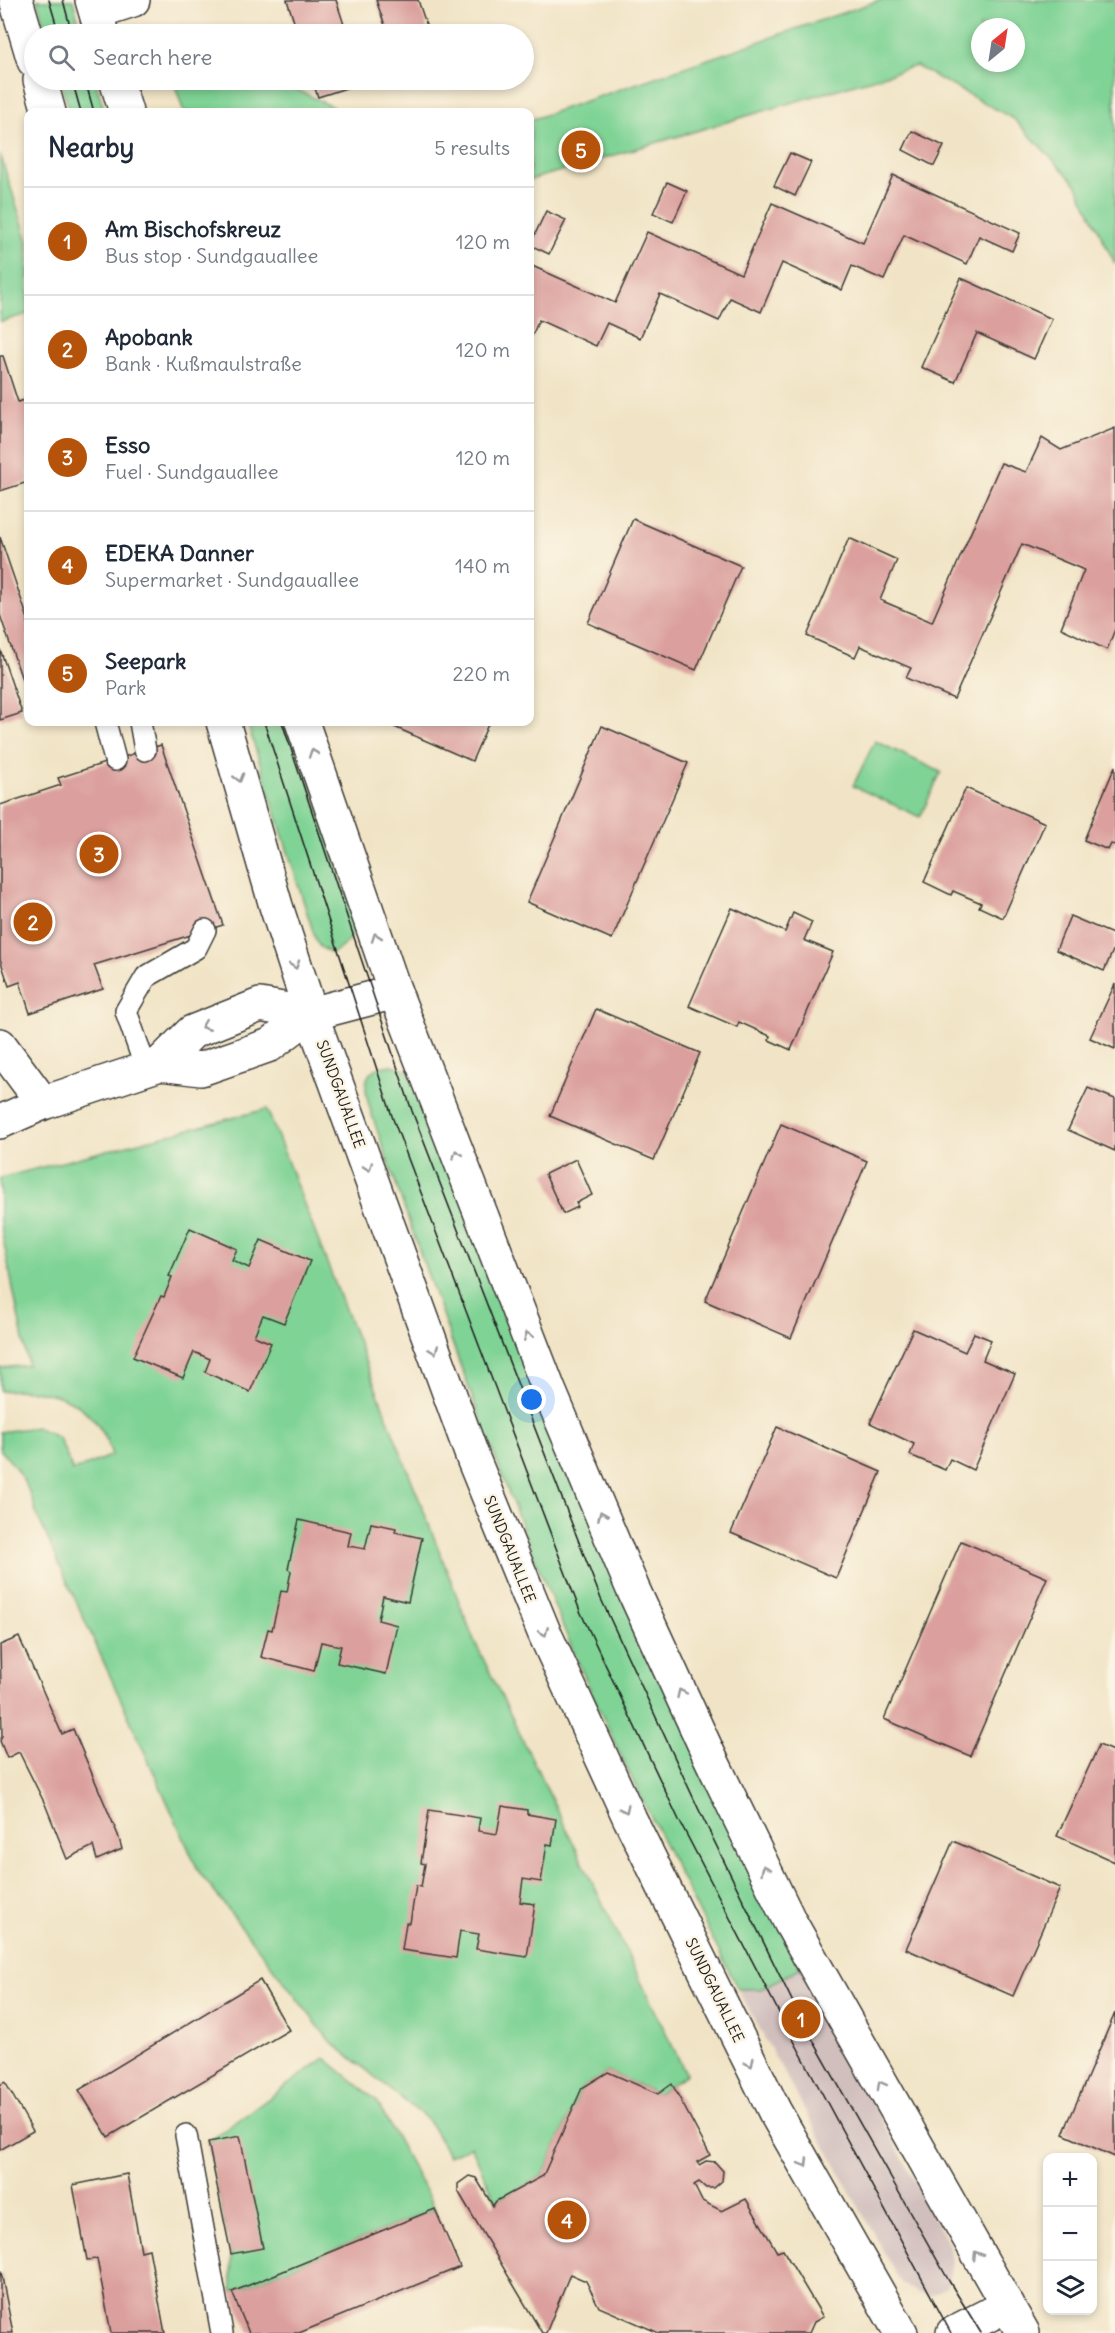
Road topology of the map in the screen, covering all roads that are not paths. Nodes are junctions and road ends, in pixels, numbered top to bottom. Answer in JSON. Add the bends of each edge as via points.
{"nodes":[{"id":1,"x":16,"y":0,"type":"edge"},
{"id":2,"x":133,"y":0,"type":"edge"},
{"id":3,"x":97,"y":16,"type":"edge"},
{"id":4,"x":24,"y":27,"type":"edge"},
{"id":5,"x":43,"y":90,"type":"edge"},
{"id":6,"x":119,"y":90,"type":"edge"},
{"id":7,"x":48,"y":108,"type":"edge"},
{"id":8,"x":125,"y":108,"type":"edge"},
{"id":9,"x":106,"y":726,"type":"edge"},
{"id":10,"x":141,"y":726,"type":"edge"},
{"id":11,"x":225,"y":726,"type":"edge"},
{"id":12,"x":303,"y":726,"type":"edge"},
{"id":13,"x":145,"y":750,"type":"dead end"},
{"id":14,"x":115,"y":760,"type":"dead end"},
{"id":15,"x":205,"y":930,"type":"dead end"},
{"id":16,"x":174,"y":940,"type":"dead end"},
{"id":17,"x":174,"y":963,"type":"junction"},
{"id":18,"x":395,"y":992,"type":"junction"},
{"id":19,"x":311,"y":1014,"type":"junction"},
{"id":20,"x":0,"y":1045,"type":"edge"},
{"id":21,"x":153,"y":1066,"type":"junction"},
{"id":22,"x":43,"y":1102,"type":"junction"},
{"id":23,"x":0,"y":1122,"type":"edge"},
{"id":24,"x":186,"y":2135,"type":"dead end"},
{"id":25,"x":1008,"y":2305,"type":"junction"},
{"id":26,"x":222,"y":2333,"type":"edge"},
{"id":27,"x":901,"y":2333,"type":"edge"},
{"id":28,"x":953,"y":2333,"type":"edge"},
{"id":29,"x":1023,"y":2333,"type":"edge"}],
"edges":[{"from":1,"to":4,"type":"street"},
{"from":2,"to":3,"type":"street"},
{"from":5,"to":7,"type":"street"},
{"from":6,"to":8,"type":"street"},
{"from":9,"to":14,"type":"lane"},
{"from":10,"to":13,"type":"lane"},
{"from":11,"to":19,"type":"street","name":"SUNDGAUALLEE","one_way":true},
{"from":18,"to":12,"type":"street","one_way":true},
{"from":15,"to":17,"type":"lane","via":[[196,948]]},
{"from":16,"to":17,"type":"lane"},
{"from":17,"to":21,"type":"lane","via":[[146,977],[126,1011]]},
{"from":18,"to":19,"type":"street"},
{"from":25,"to":18,"type":"street","one_way":true,"via":[[790,1922],[709,1755],[549,1390]]},
{"from":19,"to":21,"type":"street","via":[[270,1046],[201,1069]]},
{"from":19,"to":27,"type":"street","name":"SUNDGAUALLEE","one_way":true,"via":[[474,1461],[544,1632],[630,1819],[775,2112]]},
{"from":20,"to":22,"type":"street"},
{"from":21,"to":22,"type":"street"},
{"from":22,"to":23,"type":"street"},
{"from":24,"to":26,"type":"lane"},
{"from":25,"to":28,"type":"street"},
{"from":25,"to":29,"type":"street"}]}
